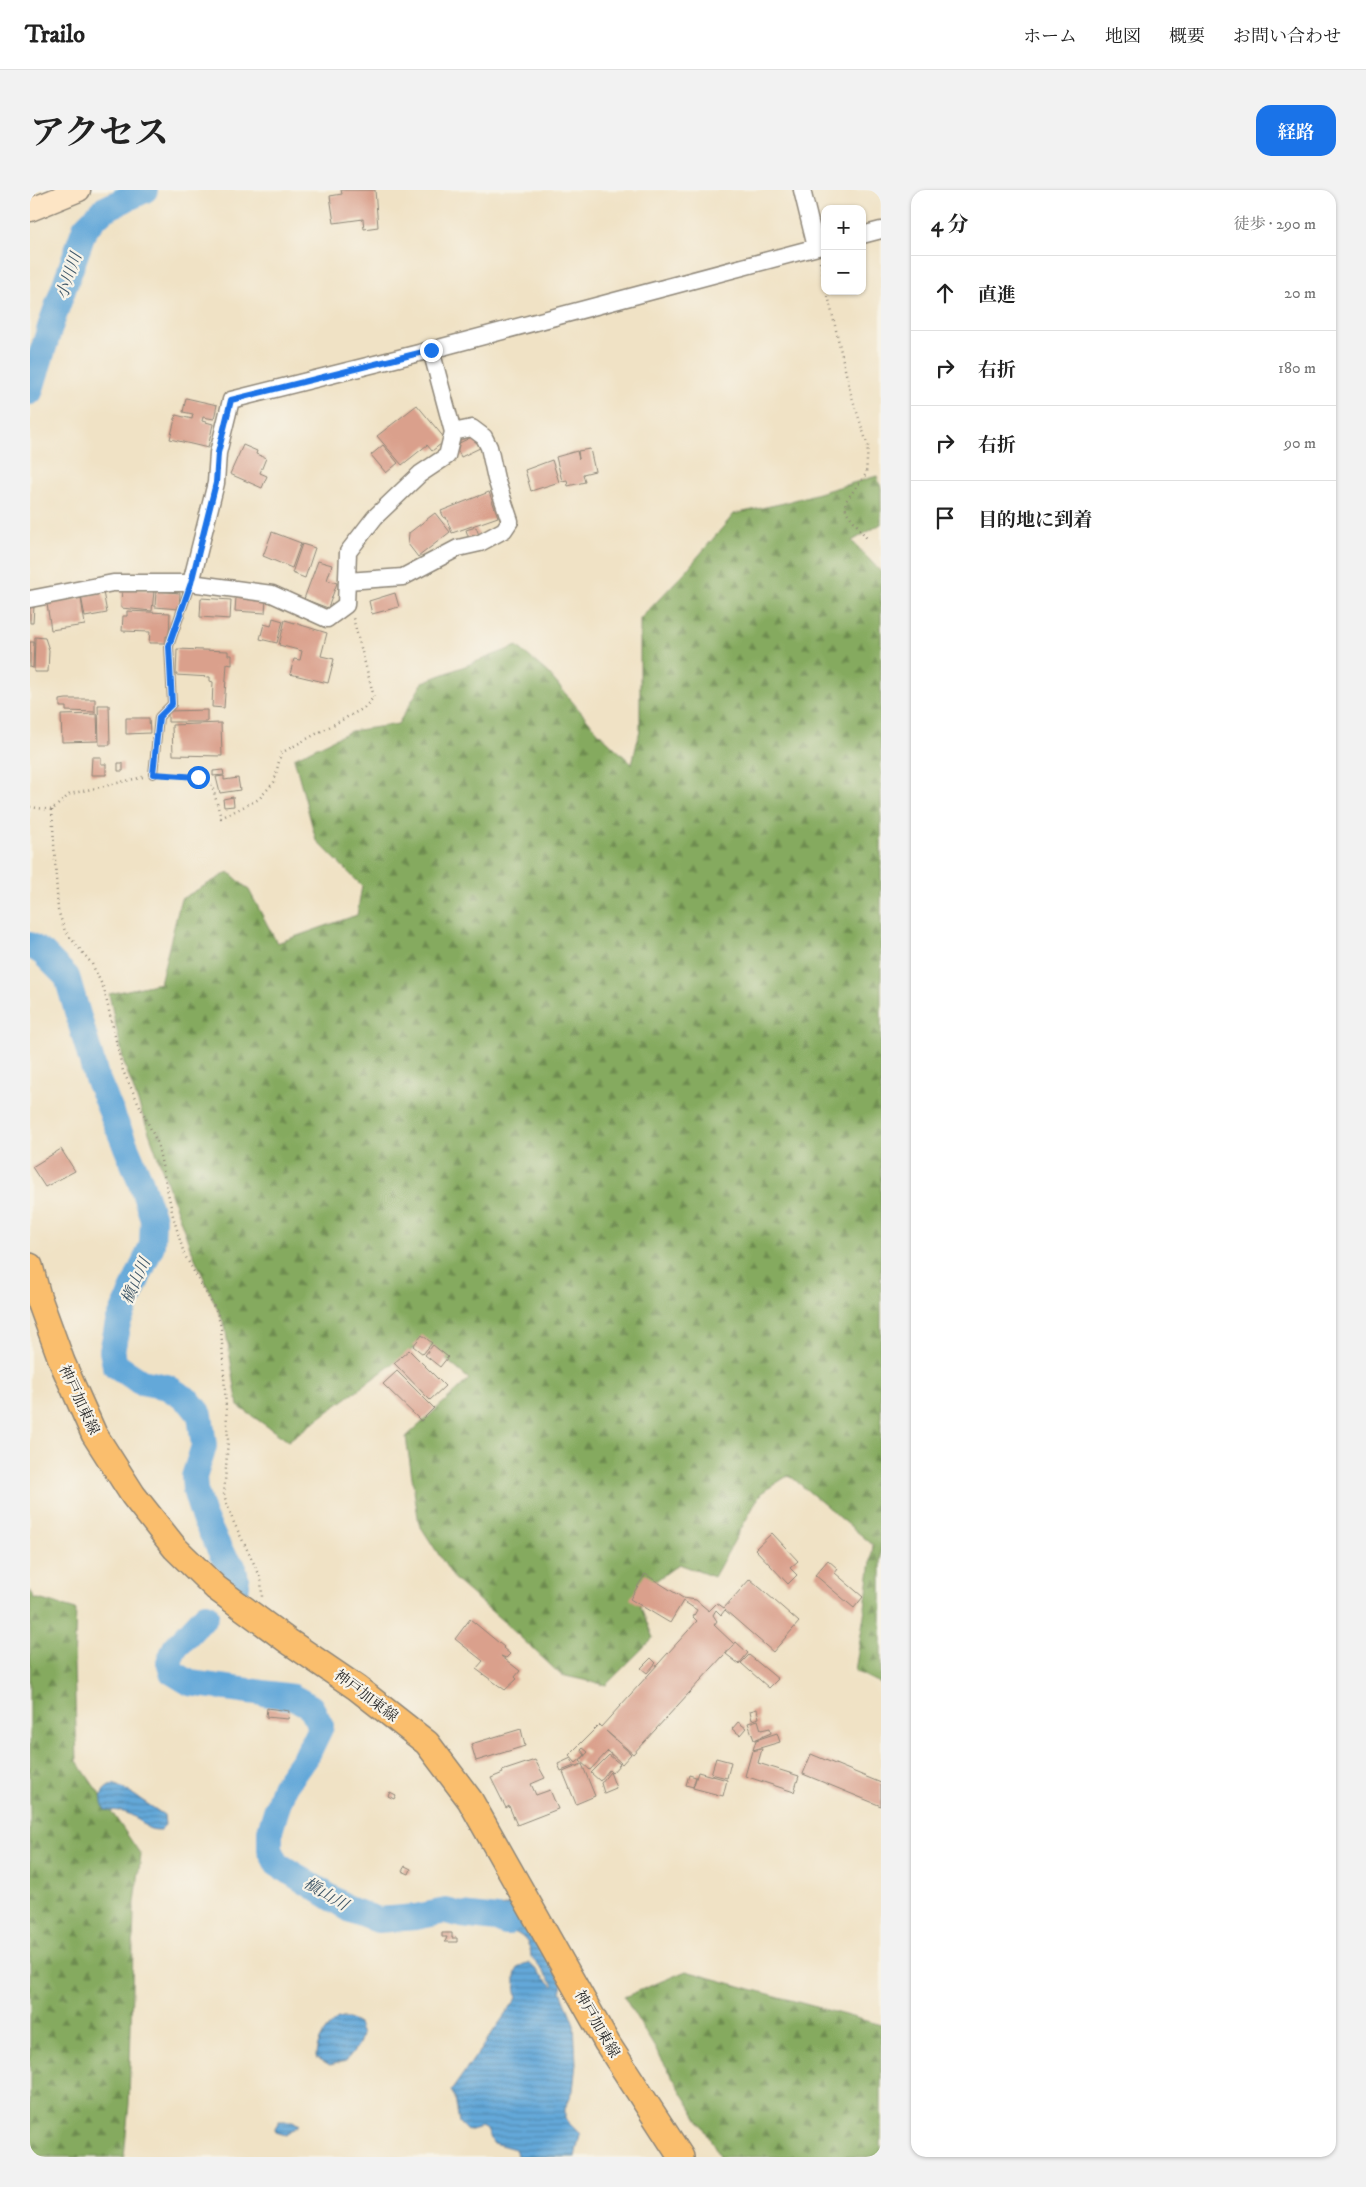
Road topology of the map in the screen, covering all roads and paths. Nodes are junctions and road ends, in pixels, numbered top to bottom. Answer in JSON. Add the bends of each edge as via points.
{"nodes":[{"id":1,"x":79,"y":190,"type":"edge"},
{"id":2,"x":802,"y":190,"type":"edge"},
{"id":3,"x":30,"y":210,"type":"edge"},
{"id":4,"x":881,"y":230,"type":"edge"},
{"id":5,"x":866,"y":234,"type":"edge"},
{"id":6,"x":821,"y":246,"type":"edge"},
{"id":7,"x":828,"y":295,"type":"edge"},
{"id":8,"x":431,"y":350,"type":"junction"},
{"id":9,"x":453,"y":432,"type":"junction"},
{"id":10,"x":868,"y":540,"type":"dead end"},
{"id":11,"x":347,"y":581,"type":"junction"},
{"id":12,"x":191,"y":583,"type":"junction"},
{"id":13,"x":30,"y":599,"type":"edge"},
{"id":14,"x":346,"y":605,"type":"junction"},
{"id":15,"x":153,"y":774,"type":"junction"},
{"id":16,"x":30,"y":807,"type":"edge"},
{"id":17,"x":52,"y":810,"type":"junction"},
{"id":18,"x":30,"y":1266,"type":"edge"},
{"id":19,"x":258,"y":1619,"type":"junction"},
{"id":20,"x":680,"y":2157,"type":"edge"}],
"edges":[{"from":1,"to":3,"type":"main road"},
{"from":2,"to":6,"type":"street"},
{"from":4,"to":5,"type":"street"},
{"from":6,"to":8,"type":"street"},
{"from":7,"to":10,"type":"path","via":[[850,391],[868,446],[866,474],[845,502],[846,511]]},
{"from":8,"to":9,"type":"street"},
{"from":8,"to":12,"type":"street","via":[[231,400],[218,453],[216,483]]},
{"from":9,"to":11,"type":"street","via":[[447,456],[420,474],[375,517],[348,552]]},
{"from":9,"to":11,"type":"street","via":[[472,428],[484,437],[510,520],[504,530],[480,543],[458,548],[403,577]]},
{"from":11,"to":14,"type":"street"},
{"from":12,"to":13,"type":"street","via":[[113,583]]},
{"from":12,"to":14,"type":"street","via":[[272,594],[327,619]]},
{"from":12,"to":15,"type":"lane","via":[[169,646],[172,704],[159,717]]},
{"from":14,"to":15,"type":"path","via":[[352,613],[374,697],[364,708],[281,753],[274,782],[259,799],[221,818],[212,785],[198,777]]},
{"from":15,"to":17,"type":"path","via":[[70,794]]},
{"from":16,"to":17,"type":"path"},
{"from":17,"to":19,"type":"path","via":[[58,910],[65,931],[92,964],[104,989],[123,1071],[157,1142],[184,1254],[217,1312],[221,1327],[228,1431],[224,1495],[261,1578],[262,1603]]},
{"from":18,"to":19,"type":"main road","name":"神戸加東線","via":[[38,1296],[94,1434],[133,1495],[188,1561],[216,1588]]},
{"from":19,"to":20,"type":"main road","name":"神戸加東線","via":[[357,1688],[427,1743],[470,1800],[607,2043]]}]}
